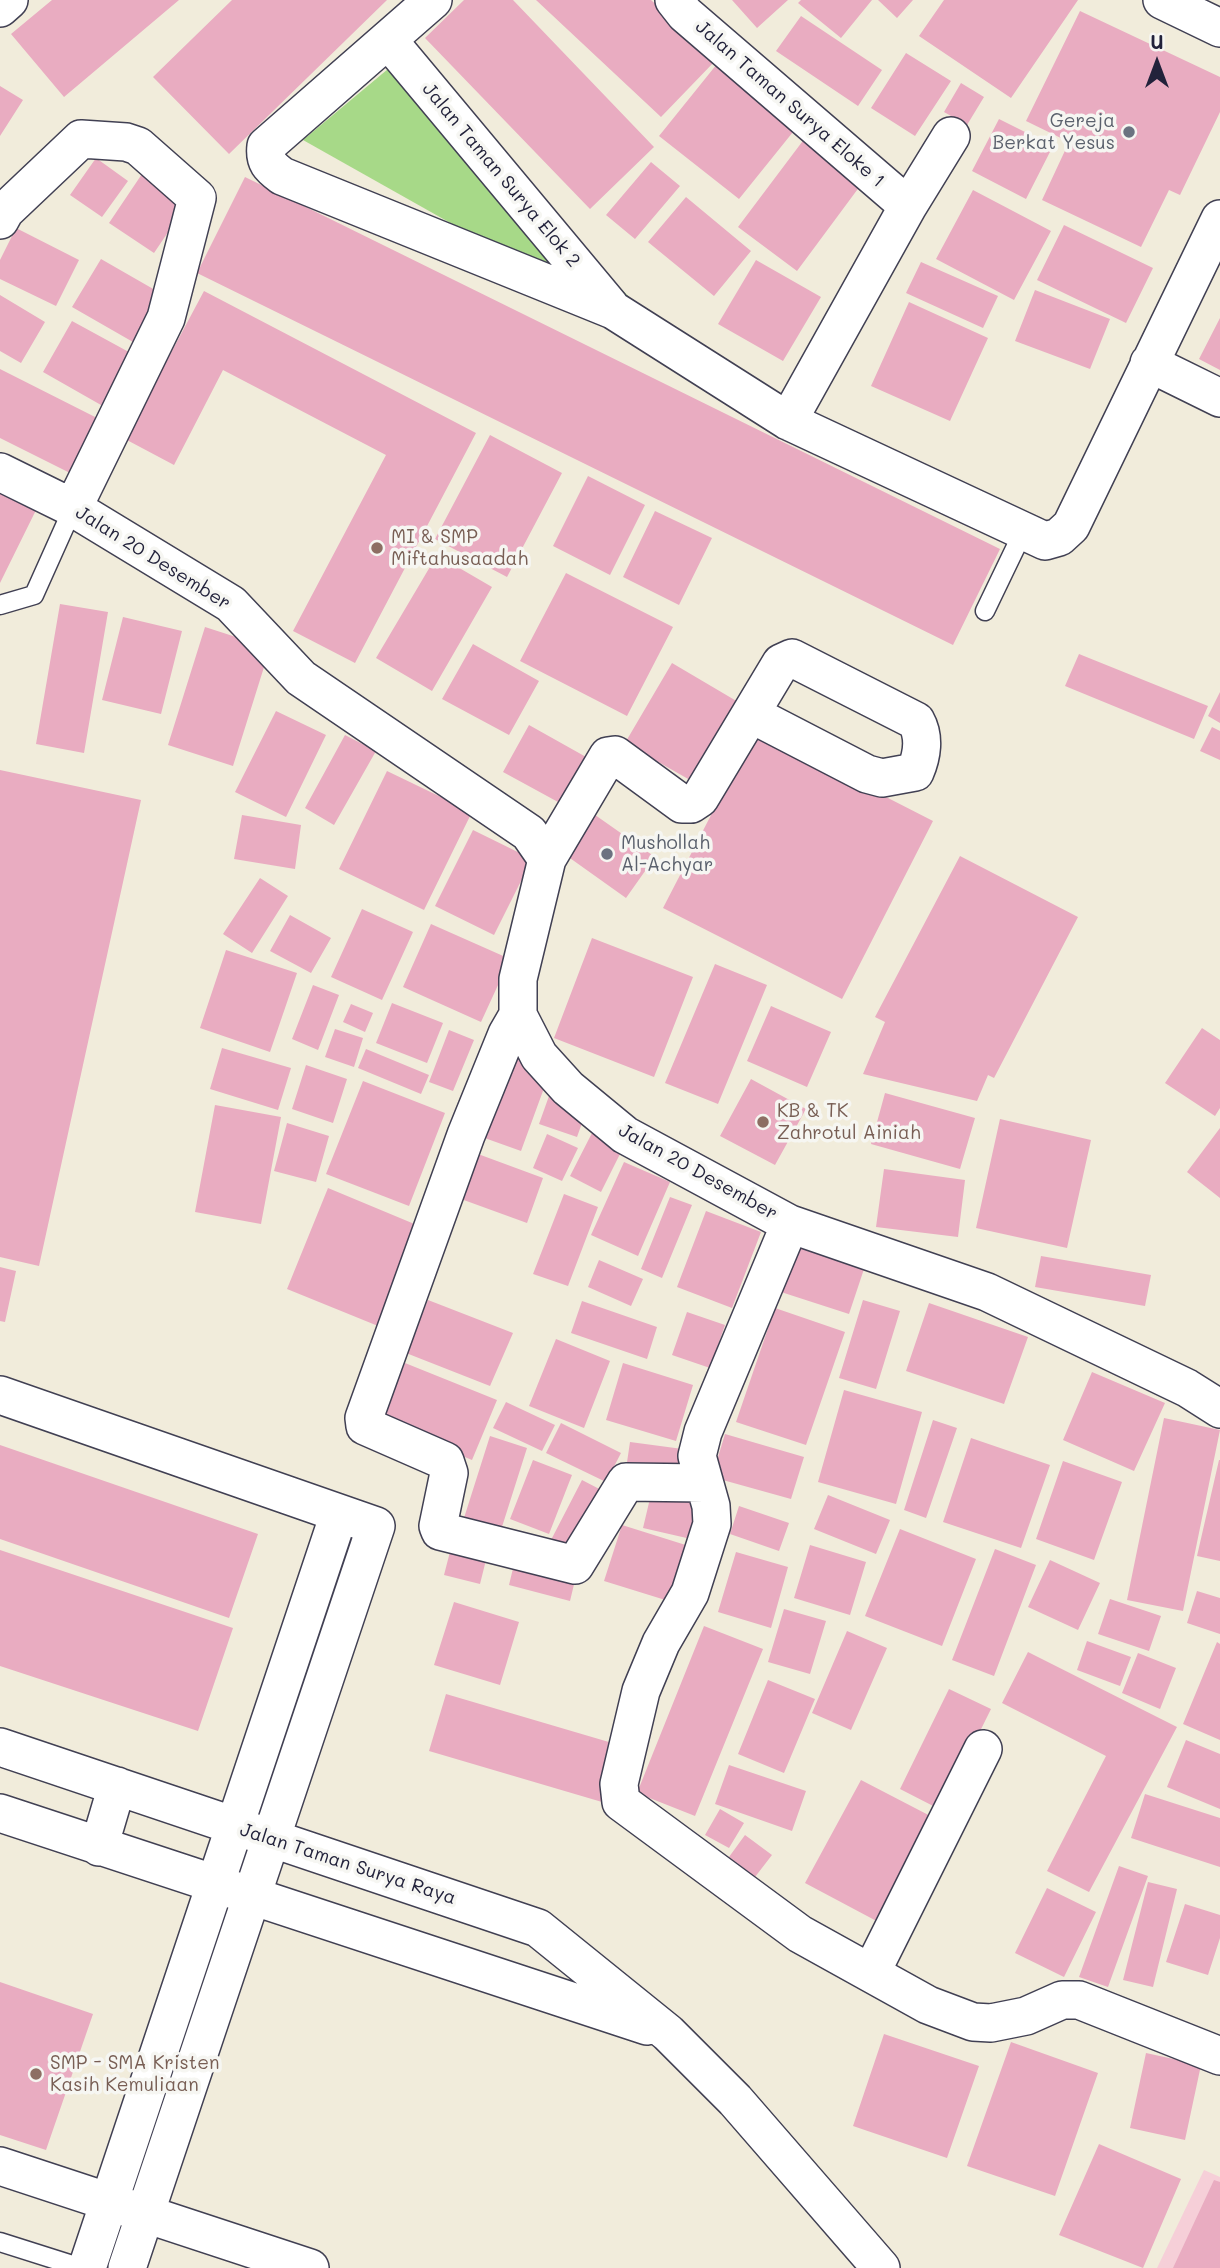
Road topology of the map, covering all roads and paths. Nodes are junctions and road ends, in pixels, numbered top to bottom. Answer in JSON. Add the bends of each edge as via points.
{"nodes":[{"id":1,"x":9,"y":0,"type":"edge"},
{"id":2,"x":433,"y":0,"type":"edge"},
{"id":3,"x":674,"y":0,"type":"edge"},
{"id":4,"x":1162,"y":0,"type":"edge"},
{"id":5,"x":0,"y":8,"type":"edge"},
{"id":6,"x":1220,"y":28,"type":"edge"},
{"id":7,"x":388,"y":40,"type":"junction"},
{"id":8,"x":951,"y":135,"type":"dead end"},
{"id":9,"x":908,"y":206,"type":"junction"},
{"id":10,"x":1220,"y":219,"type":"edge"},
{"id":11,"x":0,"y":220,"type":"edge"},
{"id":12,"x":613,"y":310,"type":"junction"},
{"id":13,"x":1149,"y":363,"type":"junction"},
{"id":14,"x":1220,"y":398,"type":"edge"},
{"id":15,"x":788,"y":421,"type":"junction"},
{"id":16,"x":0,"y":472,"type":"edge"},
{"id":17,"x":73,"y":508,"type":"junction"},
{"id":18,"x":1023,"y":532,"type":"junction"},
{"id":19,"x":0,"y":605,"type":"edge"},
{"id":20,"x":985,"y":611,"type":"dead end"},
{"id":21,"x":753,"y":715,"type":"dead end"},
{"id":22,"x":547,"y":859,"type":"junction"},
{"id":23,"x":518,"y":1015,"type":"junction"},
{"id":24,"x":790,"y":1224,"type":"junction"},
{"id":25,"x":0,"y":1395,"type":"edge"},
{"id":26,"x":1220,"y":1409,"type":"edge"},
{"id":27,"x":704,"y":1483,"type":"junction"},
{"id":28,"x":339,"y":1514,"type":"junction"},
{"id":29,"x":0,"y":1747,"type":"edge"},
{"id":30,"x":983,"y":1749,"type":"dead end"},
{"id":31,"x":117,"y":1786,"type":"junction"},
{"id":32,"x":0,"y":1813,"type":"edge"},
{"id":33,"x":235,"y":1827,"type":"junction"},
{"id":34,"x":272,"y":1839,"type":"junction"},
{"id":35,"x":99,"y":1847,"type":"junction"},
{"id":36,"x":214,"y":1885,"type":"junction"},
{"id":37,"x":253,"y":1898,"type":"junction"},
{"id":38,"x":872,"y":1973,"type":"junction"},
{"id":39,"x":667,"y":2033,"type":"junction"},
{"id":40,"x":1220,"y":2056,"type":"edge"},
{"id":41,"x":0,"y":2166,"type":"edge"},
{"id":42,"x":110,"y":2203,"type":"junction"},
{"id":43,"x":145,"y":2215,"type":"junction"},
{"id":44,"x":0,"y":2242,"type":"edge"},
{"id":45,"x":82,"y":2268,"type":"edge"},
{"id":46,"x":87,"y":2268,"type":"edge"},
{"id":47,"x":127,"y":2268,"type":"edge"},
{"id":48,"x":310,"y":2268,"type":"edge"},
{"id":49,"x":881,"y":2268,"type":"edge"}],
"edges":[{"from":1,"to":5,"type":"street"},
{"from":2,"to":7,"type":"street"},
{"from":3,"to":9,"type":"street","name":"Jalan Taman Surya Eloke 1"},
{"from":4,"to":6,"type":"street"},
{"from":7,"to":12,"type":"street","name":"Jalan Taman Surya Elok 2"},
{"from":7,"to":12,"type":"street","via":[[266,146],[269,167]]},
{"from":8,"to":9,"type":"street"},
{"from":9,"to":15,"type":"street"},
{"from":10,"to":13,"type":"street"},
{"from":11,"to":17,"type":"street","via":[[81,139],[138,146],[197,198],[166,318]]},
{"from":12,"to":15,"type":"street"},
{"from":13,"to":14,"type":"street"},
{"from":13,"to":18,"type":"street","via":[[1071,526],[1059,537],[1045,541]]},
{"from":15,"to":18,"type":"street"},
{"from":16,"to":17,"type":"street","name":"Jalan 20 Desember"},
{"from":17,"to":19,"type":"lane","via":[[34,595]]},
{"from":17,"to":22,"type":"street","name":"Jalan 20 Desember","via":[[231,604],[300,678],[529,833]]},
{"from":18,"to":20,"type":"lane"},
{"from":21,"to":22,"type":"street","via":[[700,798],[691,804],[682,804],[615,755],[608,755]]},
{"from":22,"to":23,"type":"street","name":"Jalan 20 Desember","via":[[518,979]]},
{"from":23,"to":24,"type":"street","name":"Jalan 20 Desember","via":[[539,1056],[568,1088],[625,1135]]},
{"from":23,"to":27,"type":"street","via":[[466,1135],[364,1418],[365,1426],[445,1461],[449,1473],[440,1531],[575,1565],[626,1482]]},
{"from":24,"to":26,"type":"street","name":"Jalan 20 Desember","via":[[987,1292],[1187,1388]]},
{"from":24,"to":27,"type":"street","via":[[703,1432],[697,1456]]},
{"from":25,"to":28,"type":"street"},
{"from":27,"to":38,"type":"street","via":[[712,1524],[690,1593],[661,1643],[641,1691],[618,1784],[621,1802],[800,1934]]},
{"from":28,"to":33,"type":"street"},
{"from":28,"to":34,"type":"street","via":[[376,1526]]},
{"from":29,"to":31,"type":"street","name":"Jalan Taman Surya Raya"},
{"from":30,"to":38,"type":"street"},
{"from":31,"to":33,"type":"street","name":"Jalan Taman Surya Raya"},
{"from":31,"to":35,"type":"street"},
{"from":32,"to":35,"type":"street","name":"Jalan Taman Surya Raya"},
{"from":33,"to":34,"type":"street","name":"Jalan Taman Surya Raya"},
{"from":33,"to":36,"type":"street"},
{"from":34,"to":37,"type":"street"},
{"from":34,"to":39,"type":"street","name":"Jalan Taman Surya Raya","via":[[538,1928]]},
{"from":35,"to":36,"type":"street","name":"Jalan Taman Surya Raya"},
{"from":36,"to":37,"type":"street","name":"Jalan Taman Surya Raya"},
{"from":36,"to":42,"type":"street"},
{"from":37,"to":39,"type":"street","name":"Jalan Taman Surya Raya"},
{"from":37,"to":43,"type":"street"},
{"from":38,"to":40,"type":"street","via":[[928,2005],[973,2022],[1006,2021],[1062,2000],[1079,2000]]},
{"from":39,"to":49,"type":"street","name":"Jalan Taman Surya Raya","via":[[735,2100]]},
{"from":41,"to":42,"type":"street"},
{"from":42,"to":43,"type":"street"},
{"from":42,"to":46,"type":"street"},
{"from":43,"to":47,"type":"street"},
{"from":43,"to":48,"type":"street"},
{"from":44,"to":45,"type":"lane"}]}
